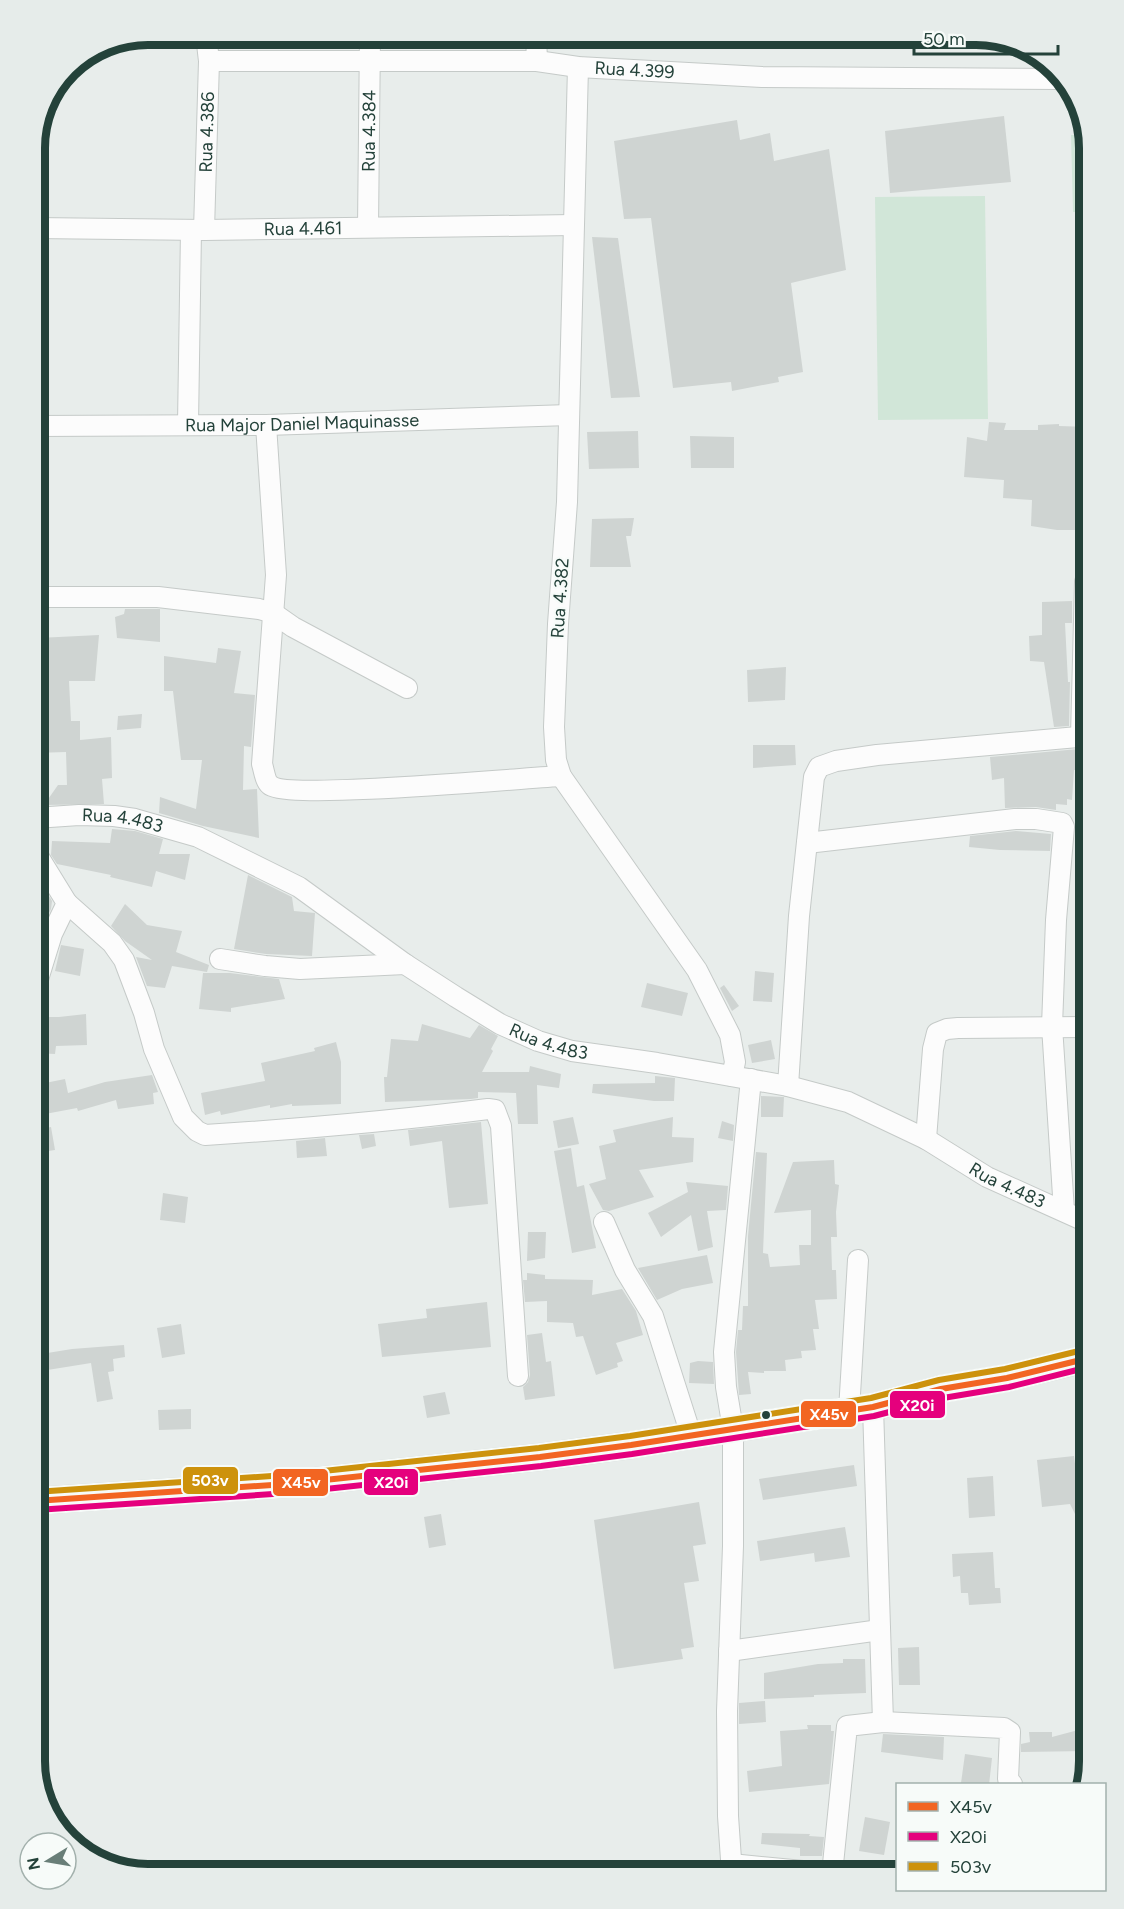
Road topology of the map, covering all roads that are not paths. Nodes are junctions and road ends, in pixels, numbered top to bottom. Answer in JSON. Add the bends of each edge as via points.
{"nodes":[{"id":1,"x":208,"y":45,"type":"edge"},
{"id":2,"x":370,"y":45,"type":"edge"},
{"id":3,"x":536,"y":45,"type":"edge"},
{"id":4,"x":209,"y":61,"type":"junction"},
{"id":5,"x":537,"y":61,"type":"junction"},
{"id":6,"x":371,"y":62,"type":"junction"},
{"id":7,"x":578,"y":67,"type":"junction"},
{"id":8,"x":1052,"y":79,"type":"edge"},
{"id":9,"x":573,"y":225,"type":"junction"},
{"id":10,"x":368,"y":227,"type":"junction"},
{"id":11,"x":45,"y":228,"type":"edge"},
{"id":12,"x":197,"y":230,"type":"junction"},
{"id":13,"x":569,"y":415,"type":"junction"},
{"id":14,"x":188,"y":424,"type":"junction"},
{"id":15,"x":267,"y":425,"type":"junction"},
{"id":16,"x":45,"y":427,"type":"edge"},
{"id":17,"x":45,"y":597,"type":"edge"},
{"id":18,"x":273,"y":613,"type":"junction"},
{"id":19,"x":407,"y":688,"type":"dead end"},
{"id":20,"x":1079,"y":737,"type":"edge"},
{"id":21,"x":561,"y":776,"type":"junction"},
{"id":22,"x":45,"y":817,"type":"edge"},
{"id":23,"x":807,"y":843,"type":"junction"},
{"id":24,"x":45,"y":867,"type":"edge"},
{"id":25,"x":67,"y":903,"type":"junction"},
{"id":26,"x":45,"y":957,"type":"edge"},
{"id":27,"x":220,"y":959,"type":"dead end"},
{"id":28,"x":405,"y":964,"type":"junction"},
{"id":29,"x":1052,"y":1026,"type":"junction"},
{"id":30,"x":1079,"y":1026,"type":"edge"},
{"id":31,"x":742,"y":1077,"type":"junction"},
{"id":32,"x":788,"y":1086,"type":"junction"},
{"id":33,"x":926,"y":1139,"type":"junction"},
{"id":34,"x":1064,"y":1211,"type":"junction"},
{"id":35,"x":1079,"y":1218,"type":"edge"},
{"id":36,"x":604,"y":1222,"type":"dead end"},
{"id":37,"x":858,"y":1260,"type":"dead end"},
{"id":38,"x":1079,"y":1360,"type":"edge"},
{"id":39,"x":518,"y":1376,"type":"dead end"},
{"id":40,"x":861,"y":1409,"type":"junction"},
{"id":41,"x":733,"y":1429,"type":"junction"},
{"id":42,"x":691,"y":1435,"type":"junction"},
{"id":43,"x":45,"y":1500,"type":"edge"},
{"id":44,"x":880,"y":1630,"type":"junction"},
{"id":45,"x":729,"y":1651,"type":"junction"},
{"id":46,"x":883,"y":1722,"type":"junction"},
{"id":47,"x":1011,"y":1783,"type":"edge"},
{"id":48,"x":731,"y":1864,"type":"edge"},
{"id":49,"x":834,"y":1864,"type":"edge"}],
"edges":[{"from":1,"to":4,"type":"street","name":"Rua 4.386"},
{"from":2,"to":6,"type":"street","name":"Rua 4.384"},
{"from":3,"to":5,"type":"street"},
{"from":4,"to":6,"type":"street","name":"Rua 4.399"},
{"from":4,"to":12,"type":"street","name":"Rua 4.386"},
{"from":5,"to":6,"type":"street","name":"Rua 4.399"},
{"from":5,"to":7,"type":"street","name":"Rua 4.399"},
{"from":6,"to":10,"type":"street","name":"Rua 4.384"},
{"from":7,"to":8,"type":"street","name":"Rua 4.399","via":[[762,77]]},
{"from":7,"to":9,"type":"street","name":"Rua 4.382"},
{"from":9,"to":10,"type":"street","name":"Rua 4.461"},
{"from":9,"to":13,"type":"street","name":"Rua 4.382"},
{"from":10,"to":12,"type":"street","name":"Rua 4.461"},
{"from":11,"to":12,"type":"street","name":"Rua 4.461"},
{"from":12,"to":14,"type":"street","name":"Rua 4.386"},
{"from":13,"to":15,"type":"street","name":"Rua Major Daniel Maquinasse"},
{"from":13,"to":21,"type":"street","name":"Rua 4.382","via":[[554,727]]},
{"from":14,"to":15,"type":"street","name":"Rua Major Daniel Maquinasse"},
{"from":14,"to":16,"type":"street","name":"Rua Major Daniel Maquinasse"},
{"from":15,"to":18,"type":"street","via":[[276,575]]},
{"from":17,"to":18,"type":"street","via":[[158,597]]},
{"from":18,"to":19,"type":"street"},
{"from":18,"to":21,"type":"street","via":[[262,764],[270,786],[304,792]]},
{"from":20,"to":23,"type":"street","via":[[877,755],[826,764],[819,767],[814,777]]},
{"from":21,"to":31,"type":"street","name":"Rua 4.382","via":[[698,970],[730,1035]]},
{"from":22,"to":28,"type":"street","name":"Rua 4.483","via":[[114,816],[198,837],[298,886]]},
{"from":23,"to":29,"type":"street","via":[[1015,819],[1062,823]]},
{"from":23,"to":32,"type":"street"},
{"from":24,"to":25,"type":"street"},
{"from":25,"to":26,"type":"street"},
{"from":25,"to":39,"type":"street","via":[[124,960],[166,1081],[183,1117],[197,1131],[206,1135],[296,1129],[495,1110],[501,1126]]},
{"from":27,"to":28,"type":"street","via":[[300,969]]},
{"from":28,"to":31,"type":"street","name":"Rua 4.483","via":[[500,1024],[538,1041],[572,1051]]},
{"from":29,"to":30,"type":"street"},
{"from":29,"to":33,"type":"street","via":[[958,1028],[937,1033]]},
{"from":29,"to":34,"type":"street"},
{"from":31,"to":32,"type":"street","name":"Rua 4.483"},
{"from":31,"to":41,"type":"street","name":"Rua 4.382","via":[[724,1352]]},
{"from":32,"to":33,"type":"street","name":"Rua 4.483","via":[[848,1102]]},
{"from":33,"to":34,"type":"street","name":"Rua 4.483","via":[[987,1177]]},
{"from":34,"to":35,"type":"street","name":"Rua 4.483"},
{"from":36,"to":42,"type":"street","via":[[625,1270],[653,1316]]},
{"from":37,"to":40,"type":"street"},
{"from":38,"to":40,"type":"main road"},
{"from":40,"to":41,"type":"main road"},
{"from":40,"to":44,"type":"street"},
{"from":41,"to":42,"type":"main road"},
{"from":41,"to":45,"type":"street","name":"Rua 4.382"},
{"from":42,"to":43,"type":"main road","via":[[382,1474]]},
{"from":44,"to":45,"type":"street"},
{"from":44,"to":46,"type":"street"},
{"from":45,"to":48,"type":"street","name":"Rua 4.382"},
{"from":46,"to":47,"type":"street","via":[[1004,1728],[1010,1732]]},
{"from":46,"to":49,"type":"street","via":[[846,1728]]}]}
